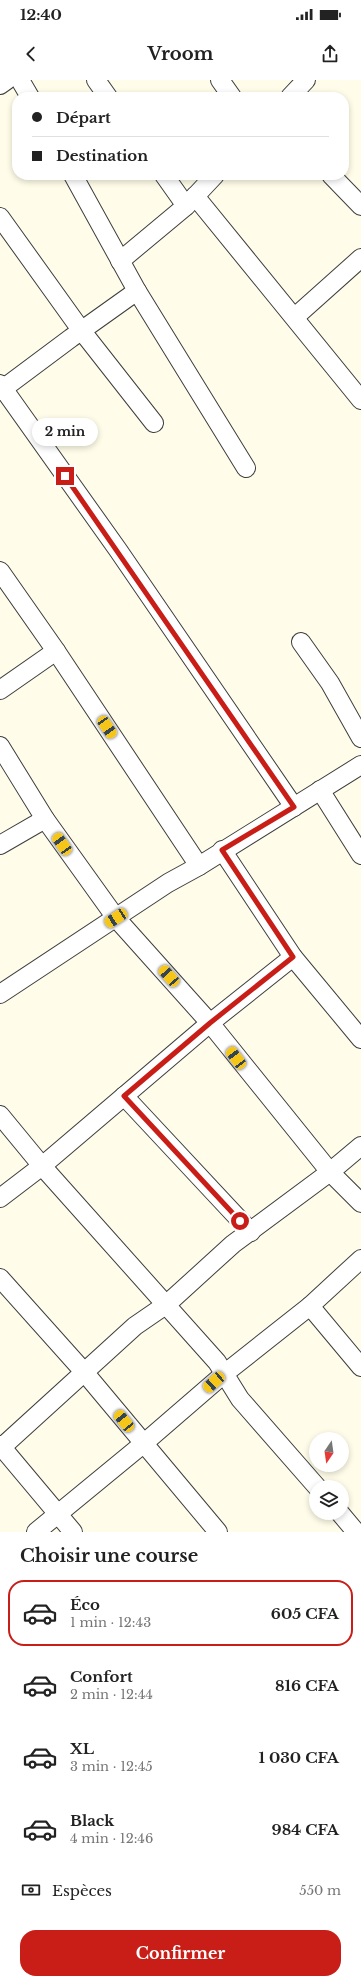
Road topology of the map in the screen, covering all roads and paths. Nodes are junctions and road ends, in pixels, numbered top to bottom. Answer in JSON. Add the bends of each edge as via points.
{"nodes":[{"id":1,"x":7,"y":80,"type":"edge"},
{"id":2,"x":20,"y":80,"type":"edge"},
{"id":3,"x":96,"y":80,"type":"edge"},
{"id":4,"x":220,"y":80,"type":"edge"},
{"id":5,"x":306,"y":80,"type":"edge"},
{"id":6,"x":0,"y":85,"type":"edge"},
{"id":7,"x":27,"y":92,"type":"edge"},
{"id":8,"x":104,"y":92,"type":"edge"},
{"id":9,"x":228,"y":92,"type":"edge"},
{"id":10,"x":295,"y":92,"type":"edge"},
{"id":11,"x":76,"y":180,"type":"edge"},
{"id":12,"x":169,"y":180,"type":"edge"},
{"id":13,"x":210,"y":180,"type":"edge"},
{"id":14,"x":336,"y":180,"type":"edge"},
{"id":15,"x":191,"y":201,"type":"junction"},
{"id":16,"x":361,"y":206,"type":"edge"},
{"id":17,"x":0,"y":217,"type":"edge"},
{"id":18,"x":361,"y":258,"type":"edge"},
{"id":19,"x":120,"y":261,"type":"junction"},
{"id":20,"x":137,"y":291,"type":"junction"},
{"id":21,"x":295,"y":317,"type":"junction"},
{"id":22,"x":81,"y":330,"type":"junction"},
{"id":23,"x":1,"y":388,"type":"edge"},
{"id":24,"x":361,"y":400,"type":"edge"},
{"id":25,"x":154,"y":423,"type":"dead end"},
{"id":26,"x":246,"y":468,"type":"dead end"},
{"id":27,"x":0,"y":571,"type":"edge"},
{"id":28,"x":301,"y":642,"type":"dead end"},
{"id":29,"x":56,"y":651,"type":"junction"},
{"id":30,"x":0,"y":690,"type":"edge"},
{"id":31,"x":361,"y":738,"type":"edge"},
{"id":32,"x":0,"y":746,"type":"edge"},
{"id":33,"x":361,"y":764,"type":"edge"},
{"id":34,"x":320,"y":790,"type":"junction"},
{"id":35,"x":294,"y":807,"type":"junction"},
{"id":36,"x":45,"y":819,"type":"junction"},
{"id":37,"x":0,"y":845,"type":"edge"},
{"id":38,"x":222,"y":850,"type":"junction"},
{"id":39,"x":361,"y":855,"type":"edge"},
{"id":40,"x":199,"y":866,"type":"junction"},
{"id":41,"x":116,"y":918,"type":"junction"},
{"id":42,"x":293,"y":957,"type":"junction"},
{"id":43,"x":0,"y":994,"type":"edge"},
{"id":44,"x":210,"y":1023,"type":"junction"},
{"id":45,"x":361,"y":1039,"type":"edge"},
{"id":46,"x":124,"y":1096,"type":"junction"},
{"id":47,"x":0,"y":1115,"type":"edge"},
{"id":48,"x":361,"y":1146,"type":"edge"},
{"id":49,"x":42,"y":1166,"type":"junction"},
{"id":50,"x":330,"y":1172,"type":"junction"},
{"id":51,"x":0,"y":1198,"type":"edge"},
{"id":52,"x":361,"y":1203,"type":"edge"},
{"id":53,"x":251,"y":1232,"type":"junction"},
{"id":54,"x":361,"y":1259,"type":"edge"},
{"id":55,"x":0,"y":1278,"type":"edge"},
{"id":56,"x":167,"y":1304,"type":"junction"},
{"id":57,"x":310,"y":1306,"type":"junction"},
{"id":58,"x":361,"y":1367,"type":"edge"},
{"id":59,"x":85,"y":1373,"type":"junction"},
{"id":60,"x":224,"y":1374,"type":"junction"},
{"id":61,"x":143,"y":1444,"type":"junction"},
{"id":62,"x":1,"y":1446,"type":"edge"},
{"id":63,"x":311,"y":1480,"type":"edge"},
{"id":64,"x":58,"y":1514,"type":"junction"},
{"id":65,"x":347,"y":1520,"type":"edge"},
{"id":66,"x":36,"y":1532,"type":"edge"},
{"id":67,"x":73,"y":1532,"type":"edge"},
{"id":68,"x":218,"y":1532,"type":"edge"},
{"id":69,"x":359,"y":1532,"type":"edge"}],
"edges":[{"from":1,"to":6,"type":"street"},
{"from":2,"to":7,"type":"street"},
{"from":3,"to":8,"type":"street"},
{"from":4,"to":9,"type":"street"},
{"from":5,"to":10,"type":"street"},
{"from":11,"to":19,"type":"street"},
{"from":12,"to":15,"type":"street"},
{"from":13,"to":15,"type":"street"},
{"from":14,"to":16,"type":"street"},
{"from":15,"to":19,"type":"street"},
{"from":15,"to":21,"type":"street"},
{"from":17,"to":22,"type":"street"},
{"from":18,"to":21,"type":"street"},
{"from":19,"to":20,"type":"street"},
{"from":20,"to":22,"type":"street"},
{"from":20,"to":26,"type":"street"},
{"from":21,"to":24,"type":"street"},
{"from":22,"to":23,"type":"street"},
{"from":22,"to":25,"type":"street"},
{"from":23,"to":35,"type":"street","via":[[122,557]]},
{"from":27,"to":29,"type":"street"},
{"from":28,"to":31,"type":"street","via":[[330,683]]},
{"from":29,"to":30,"type":"street"},
{"from":29,"to":40,"type":"street"},
{"from":32,"to":36,"type":"street"},
{"from":33,"to":34,"type":"street"},
{"from":34,"to":35,"type":"street"},
{"from":34,"to":39,"type":"street"},
{"from":35,"to":38,"type":"street"},
{"from":36,"to":37,"type":"street"},
{"from":36,"to":41,"type":"street"},
{"from":38,"to":40,"type":"street"},
{"from":38,"to":42,"type":"street"},
{"from":40,"to":41,"type":"street","via":[[168,883]]},
{"from":41,"to":43,"type":"street"},
{"from":41,"to":44,"type":"street"},
{"from":42,"to":44,"type":"street"},
{"from":42,"to":45,"type":"street"},
{"from":44,"to":46,"type":"street"},
{"from":44,"to":50,"type":"street"},
{"from":46,"to":49,"type":"street"},
{"from":46,"to":53,"type":"street"},
{"from":47,"to":49,"type":"street"},
{"from":48,"to":50,"type":"street"},
{"from":49,"to":51,"type":"street"},
{"from":49,"to":56,"type":"street"},
{"from":50,"to":52,"type":"street"},
{"from":50,"to":53,"type":"street"},
{"from":53,"to":56,"type":"street","via":[[233,1244]]},
{"from":54,"to":57,"type":"street"},
{"from":55,"to":59,"type":"street"},
{"from":56,"to":59,"type":"street","via":[[135,1326]]},
{"from":56,"to":60,"type":"street","via":[[217,1362]]},
{"from":57,"to":58,"type":"street"},
{"from":57,"to":60,"type":"street"},
{"from":59,"to":61,"type":"street"},
{"from":59,"to":62,"type":"street"},
{"from":60,"to":61,"type":"street"},
{"from":60,"to":63,"type":"street","via":[[240,1399]]},
{"from":61,"to":64,"type":"street"},
{"from":61,"to":68,"type":"street"},
{"from":62,"to":64,"type":"street"},
{"from":64,"to":66,"type":"street"},
{"from":64,"to":67,"type":"street"},
{"from":65,"to":69,"type":"street"}]}
